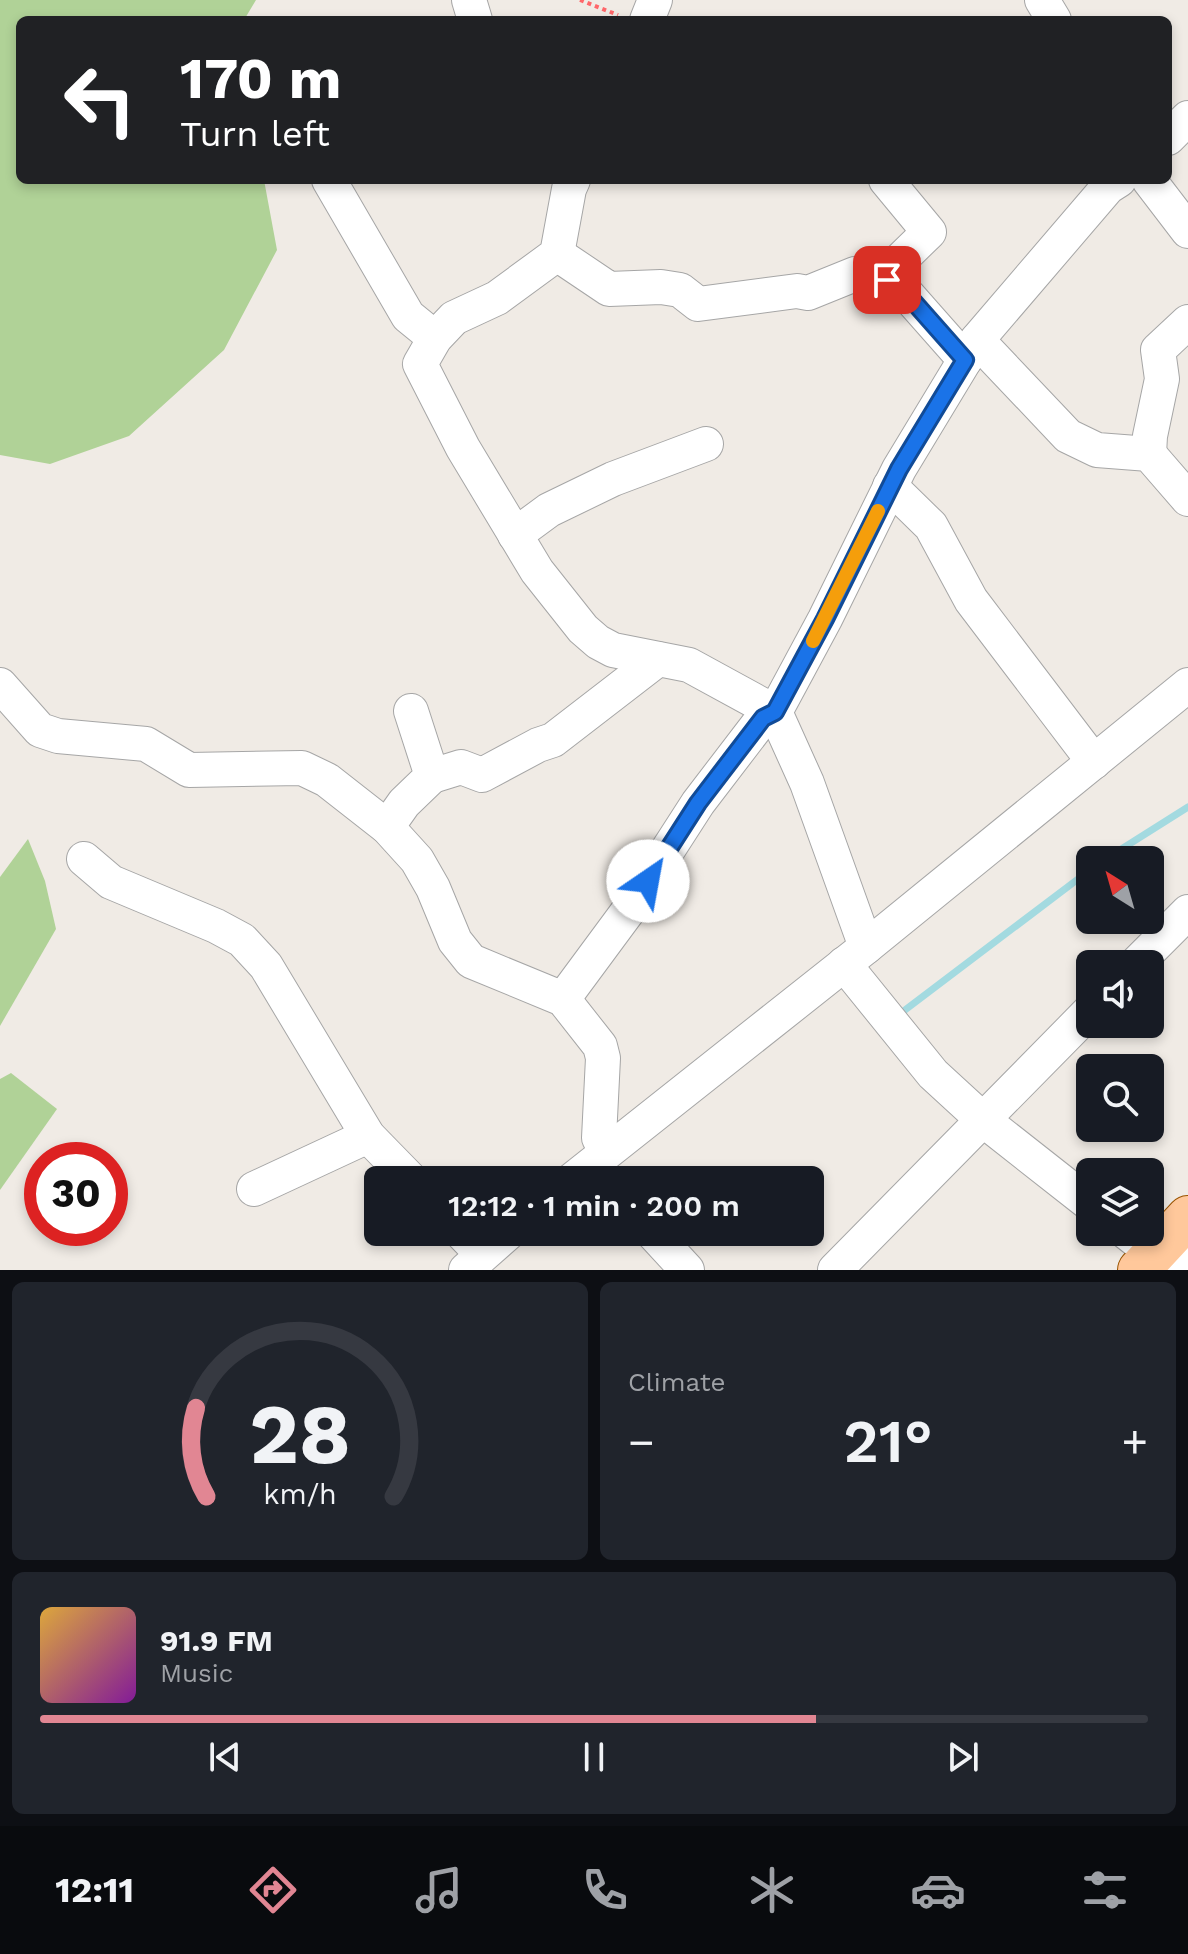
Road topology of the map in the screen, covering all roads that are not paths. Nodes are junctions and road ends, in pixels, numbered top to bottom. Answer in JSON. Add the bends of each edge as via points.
{"nodes":[{"id":1,"x":1188,"y":118,"type":"edge"},
{"id":2,"x":1172,"y":134,"type":"edge"},
{"id":3,"x":331,"y":184,"type":"edge"},
{"id":4,"x":567,"y":184,"type":"edge"},
{"id":5,"x":889,"y":184,"type":"edge"},
{"id":6,"x":1110,"y":184,"type":"edge"},
{"id":7,"x":1152,"y":184,"type":"edge"},
{"id":8,"x":1188,"y":231,"type":"edge"},
{"id":9,"x":557,"y":254,"type":"junction"},
{"id":10,"x":887,"y":280,"type":"junction"},
{"id":11,"x":1188,"y":322,"type":"edge"},
{"id":12,"x":435,"y":338,"type":"junction"},
{"id":13,"x":971,"y":350,"type":"junction"},
{"id":14,"x":706,"y":444,"type":"dead end"},
{"id":15,"x":1149,"y":454,"type":"junction"},
{"id":16,"x":890,"y":486,"type":"junction"},
{"id":17,"x":1188,"y":499,"type":"edge"},
{"id":18,"x":515,"y":535,"type":"junction"},
{"id":19,"x":658,"y":659,"type":"junction"},
{"id":20,"x":0,"y":685,"type":"edge"},
{"id":21,"x":1188,"y":685,"type":"edge"},
{"id":22,"x":411,"y":711,"type":"dead end"},
{"id":23,"x":775,"y":712,"type":"junction"},
{"id":24,"x":1094,"y":762,"type":"junction"},
{"id":25,"x":432,"y":776,"type":"junction"},
{"id":26,"x":387,"y":827,"type":"junction"},
{"id":27,"x":84,"y":859,"type":"dead end"},
{"id":28,"x":1188,"y":912,"type":"edge"},
{"id":29,"x":1150,"y":950,"type":"edge"},
{"id":30,"x":855,"y":956,"type":"junction"},
{"id":31,"x":563,"y":999,"type":"junction"},
{"id":32,"x":1076,"y":1025,"type":"edge"},
{"id":33,"x":982,"y":1119,"type":"junction"},
{"id":34,"x":368,"y":1136,"type":"junction"},
{"id":35,"x":397,"y":1166,"type":"edge"},
{"id":36,"x":594,"y":1166,"type":"edge"},
{"id":37,"x":597,"y":1166,"type":"edge"},
{"id":38,"x":254,"y":1189,"type":"dead end"},
{"id":39,"x":1076,"y":1193,"type":"edge"},
{"id":40,"x":1188,"y":1217,"type":"edge"},
{"id":41,"x":665,"y":1246,"type":"edge"},
{"id":42,"x":1152,"y":1254,"type":"edge"},
{"id":43,"x":687,"y":1270,"type":"edge"},
{"id":44,"x":835,"y":1270,"type":"edge"}],
"edges":[{"from":1,"to":2,"type":"street"},
{"from":3,"to":12,"type":"street","via":[[408,316]]},
{"from":4,"to":9,"type":"street"},
{"from":5,"to":10,"type":"street","via":[[929,232],[890,270]]},
{"from":6,"to":13,"type":"street"},
{"from":7,"to":8,"type":"street"},
{"from":9,"to":10,"type":"street","via":[[609,289],[680,290],[698,304],[808,293],[855,274]]},
{"from":9,"to":12,"type":"street","via":[[497,298],[454,318]]},
{"from":10,"to":13,"type":"street","via":[[897,283]]},
{"from":11,"to":15,"type":"street","via":[[1158,350],[1162,379]]},
{"from":12,"to":18,"type":"street","via":[[420,364]]},
{"from":13,"to":15,"type":"street","via":[[1068,436],[1097,450]]},
{"from":13,"to":16,"type":"street"},
{"from":14,"to":18,"type":"street","via":[[613,479],[549,510]]},
{"from":15,"to":17,"type":"street"},
{"from":16,"to":23,"type":"street"},
{"from":16,"to":24,"type":"street","via":[[931,526],[971,600]]},
{"from":18,"to":19,"type":"street","via":[[583,629],[613,650]]},
{"from":19,"to":23,"type":"street","via":[[689,665]]},
{"from":19,"to":25,"type":"street","via":[[553,740],[482,775],[461,767]]},
{"from":20,"to":26,"type":"street","via":[[40,730],[146,744],[189,770],[302,768],[327,780]]},
{"from":21,"to":24,"type":"street"},
{"from":22,"to":25,"type":"street"},
{"from":23,"to":30,"type":"street","via":[[807,783]]},
{"from":23,"to":31,"type":"street","via":[[763,718],[698,803]]},
{"from":24,"to":30,"type":"street"},
{"from":25,"to":26,"type":"street"},
{"from":26,"to":31,"type":"street","via":[[417,860],[455,941],[471,961]]},
{"from":27,"to":34,"type":"street","via":[[111,882],[242,940],[266,966]]},
{"from":28,"to":29,"type":"street"},
{"from":30,"to":33,"type":"street","via":[[933,1074]]},
{"from":30,"to":37,"type":"street"},
{"from":31,"to":36,"type":"street","via":[[600,1046],[603,1058]]},
{"from":32,"to":33,"type":"street"},
{"from":33,"to":39,"type":"street"},
{"from":33,"to":44,"type":"street"},
{"from":34,"to":35,"type":"street"},
{"from":34,"to":38,"type":"street"},
{"from":40,"to":42,"type":"main road"},
{"from":41,"to":43,"type":"street"}]}
